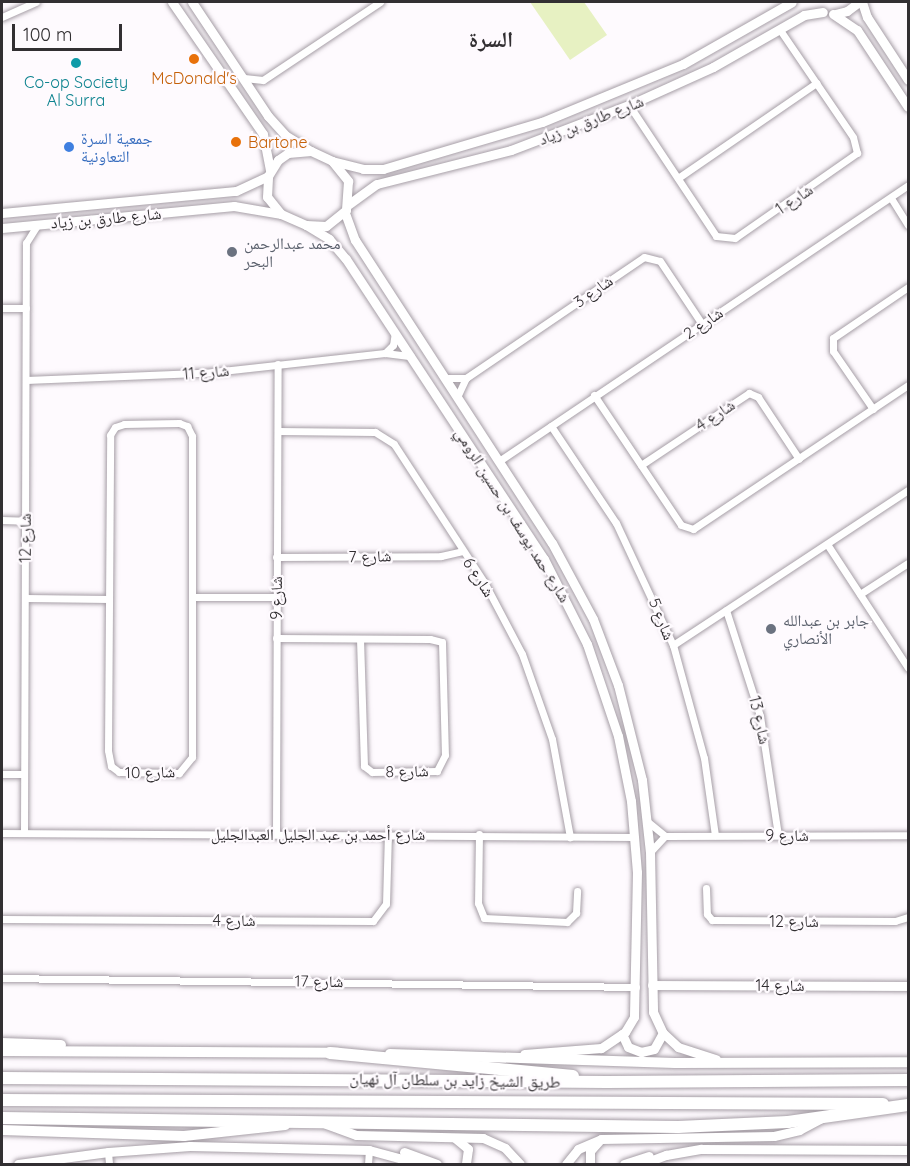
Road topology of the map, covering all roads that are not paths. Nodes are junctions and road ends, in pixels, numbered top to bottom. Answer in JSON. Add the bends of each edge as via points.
{"nodes":[{"id":1,"x":36,"y":2,"type":"edge"},
{"id":2,"x":172,"y":2,"type":"edge"},
{"id":3,"x":192,"y":2,"type":"edge"},
{"id":4,"x":380,"y":2,"type":"edge"},
{"id":5,"x":792,"y":2,"type":"edge"},
{"id":6,"x":810,"y":2,"type":"edge"},
{"id":7,"x":860,"y":2,"type":"edge"},
{"id":8,"x":828,"y":13,"type":"junction"},
{"id":9,"x":2,"y":17,"type":"edge"},
{"id":10,"x":873,"y":27,"type":"junction"},
{"id":11,"x":780,"y":30,"type":"junction"},
{"id":12,"x":860,"y":34,"type":"junction"},
{"id":13,"x":706,"y":52,"type":"junction"},
{"id":14,"x":683,"y":64,"type":"junction"},
{"id":15,"x":713,"y":67,"type":"junction"},
{"id":16,"x":244,"y":78,"type":"junction"},
{"id":17,"x":690,"y":78,"type":"junction"},
{"id":18,"x":263,"y":80,"type":"junction"},
{"id":19,"x":909,"y":80,"type":"edge"},
{"id":20,"x":816,"y":83,"type":"junction"},
{"id":21,"x":257,"y":99,"type":"junction"},
{"id":22,"x":629,"y":105,"type":"junction"},
{"id":23,"x":909,"y":107,"type":"edge"},
{"id":24,"x":311,"y":151,"type":"junction"},
{"id":25,"x":332,"y":161,"type":"junction"},
{"id":26,"x":269,"y":173,"type":"junction"},
{"id":27,"x":678,"y":178,"type":"junction"},
{"id":28,"x":909,"y":186,"type":"edge"},
{"id":29,"x":891,"y":198,"type":"junction"},
{"id":30,"x":347,"y":208,"type":"junction"},
{"id":31,"x":2,"y":213,"type":"edge"},
{"id":32,"x":281,"y":214,"type":"junction"},
{"id":33,"x":38,"y":224,"type":"junction"},
{"id":34,"x":306,"y":225,"type":"junction"},
{"id":35,"x":909,"y":225,"type":"edge"},
{"id":36,"x":12,"y":226,"type":"junction"},
{"id":37,"x":2,"y":228,"type":"edge"},
{"id":38,"x":26,"y":243,"type":"junction"},
{"id":39,"x":383,"y":283,"type":"junction"},
{"id":40,"x":909,"y":287,"type":"edge"},
{"id":41,"x":368,"y":292,"type":"junction"},
{"id":42,"x":2,"y":308,"type":"edge"},
{"id":43,"x":26,"y":308,"type":"junction"},
{"id":44,"x":702,"y":324,"type":"junction"},
{"id":45,"x":395,"y":333,"type":"junction"},
{"id":46,"x":385,"y":353,"type":"junction"},
{"id":47,"x":411,"y":356,"type":"junction"},
{"id":48,"x":279,"y":364,"type":"junction"},
{"id":49,"x":448,"y":378,"type":"junction"},
{"id":50,"x":466,"y":378,"type":"junction"},
{"id":51,"x":26,"y":380,"type":"junction"},
{"id":52,"x":909,"y":385,"type":"edge"},
{"id":53,"x":458,"y":395,"type":"junction"},
{"id":54,"x":594,"y":395,"type":"junction"},
{"id":55,"x":873,"y":409,"type":"junction"},
{"id":56,"x":551,"y":426,"type":"junction"},
{"id":57,"x":278,"y":431,"type":"junction"},
{"id":58,"x":799,"y":459,"type":"junction"},
{"id":59,"x":499,"y":460,"type":"junction"},
{"id":60,"x":641,"y":465,"type":"junction"},
{"id":61,"x":909,"y":490,"type":"edge"},
{"id":62,"x":2,"y":520,"type":"edge"},
{"id":63,"x":25,"y":521,"type":"junction"},
{"id":64,"x":827,"y":544,"type":"junction"},
{"id":65,"x":462,"y":551,"type":"junction"},
{"id":66,"x":276,"y":557,"type":"junction"},
{"id":67,"x":909,"y":563,"type":"edge"},
{"id":68,"x":861,"y":594,"type":"junction"},
{"id":69,"x":194,"y":597,"type":"junction"},
{"id":70,"x":276,"y":597,"type":"junction"},
{"id":71,"x":25,"y":598,"type":"junction"},
{"id":72,"x":109,"y":599,"type":"junction"},
{"id":73,"x":726,"y":610,"type":"junction"},
{"id":74,"x":600,"y":634,"type":"junction"},
{"id":75,"x":276,"y":638,"type":"junction"},
{"id":76,"x":360,"y":639,"type":"junction"},
{"id":77,"x":584,"y":639,"type":"junction"},
{"id":78,"x":673,"y":645,"type":"junction"},
{"id":79,"x":607,"y":653,"type":"junction"},
{"id":80,"x":592,"y":657,"type":"junction"},
{"id":81,"x":909,"y":668,"type":"edge"},
{"id":82,"x":2,"y":774,"type":"edge"},
{"id":83,"x":24,"y":774,"type":"junction"},
{"id":84,"x":648,"y":822,"type":"junction"},
{"id":85,"x":24,"y":832,"type":"junction"},
{"id":86,"x":2,"y":833,"type":"edge"},
{"id":87,"x":276,"y":833,"type":"junction"},
{"id":88,"x":388,"y":834,"type":"junction"},
{"id":89,"x":479,"y":834,"type":"junction"},
{"id":90,"x":715,"y":835,"type":"junction"},
{"id":91,"x":777,"y":835,"type":"junction"},
{"id":92,"x":909,"y":835,"type":"edge"},
{"id":93,"x":665,"y":836,"type":"junction"},
{"id":94,"x":570,"y":837,"type":"junction"},
{"id":95,"x":634,"y":837,"type":"junction"},
{"id":96,"x":650,"y":852,"type":"junction"},
{"id":97,"x":706,"y":888,"type":"dead end"},
{"id":98,"x":577,"y":891,"type":"dead end"},
{"id":99,"x":909,"y":917,"type":"edge"},
{"id":100,"x":2,"y":919,"type":"edge"},
{"id":101,"x":2,"y":978,"type":"edge"},
{"id":102,"x":652,"y":985,"type":"junction"},
{"id":103,"x":909,"y":986,"type":"edge"},
{"id":104,"x":636,"y":987,"type":"junction"},
{"id":105,"x":663,"y":1033,"type":"junction"},
{"id":106,"x":622,"y":1034,"type":"junction"},
{"id":107,"x":2,"y":1042,"type":"edge"},
{"id":108,"x":2,"y":1051,"type":"edge"},
{"id":109,"x":124,"y":1052,"type":"junction"},
{"id":110,"x":330,"y":1053,"type":"junction"},
{"id":111,"x":494,"y":1055,"type":"junction"},
{"id":112,"x":909,"y":1062,"type":"edge"},
{"id":113,"x":742,"y":1063,"type":"junction"},
{"id":114,"x":2,"y":1078,"type":"edge"},
{"id":115,"x":909,"y":1080,"type":"edge"},
{"id":116,"x":607,"y":1082,"type":"junction"},
{"id":117,"x":2,"y":1100,"type":"edge"},
{"id":118,"x":909,"y":1104,"type":"edge"},
{"id":119,"x":2,"y":1118,"type":"edge"},
{"id":120,"x":821,"y":1119,"type":"junction"},
{"id":121,"x":289,"y":1124,"type":"junction"},
{"id":122,"x":326,"y":1124,"type":"junction"},
{"id":123,"x":2,"y":1130,"type":"edge"},
{"id":124,"x":453,"y":1137,"type":"junction"},
{"id":125,"x":602,"y":1139,"type":"junction"},
{"id":126,"x":369,"y":1150,"type":"junction"},
{"id":127,"x":909,"y":1150,"type":"edge"},
{"id":128,"x":381,"y":1151,"type":"junction"},
{"id":129,"x":108,"y":1152,"type":"junction"},
{"id":130,"x":666,"y":1155,"type":"junction"},
{"id":131,"x":18,"y":1164,"type":"edge"},
{"id":132,"x":109,"y":1164,"type":"edge"},
{"id":133,"x":368,"y":1164,"type":"edge"},
{"id":134,"x":420,"y":1164,"type":"edge"},
{"id":135,"x":437,"y":1164,"type":"edge"},
{"id":136,"x":466,"y":1164,"type":"edge"},
{"id":137,"x":520,"y":1164,"type":"edge"},
{"id":138,"x":566,"y":1164,"type":"edge"},
{"id":139,"x":590,"y":1164,"type":"edge"},
{"id":140,"x":624,"y":1164,"type":"edge"},
{"id":141,"x":642,"y":1164,"type":"edge"}],
"edges":[{"from":1,"to":9,"type":"street"},
{"from":2,"to":26,"type":"street","via":[[263,134]]},
{"from":3,"to":16,"type":"street"},
{"from":4,"to":18,"type":"street"},
{"from":5,"to":13,"type":"street","name":"شارع طارق بن زياد"},
{"from":6,"to":8,"type":"street"},
{"from":7,"to":8,"type":"street","name":"شارع طارق بن زياد","via":[[848,12]]},
{"from":7,"to":10,"type":"street"},
{"from":8,"to":11,"type":"street","name":"شارع طارق بن زياد","via":[[809,13]]},
{"from":8,"to":12,"type":"street","via":[[847,20]]},
{"from":10,"to":12,"type":"street","via":[[866,27]]},
{"from":10,"to":19,"type":"street"},
{"from":11,"to":15,"type":"street","name":"شارع طارق بن زياد"},
{"from":11,"to":20,"type":"street","name":"شارع 1"},
{"from":12,"to":23,"type":"street"},
{"from":13,"to":14,"type":"street","name":"شارع طارق بن زياد"},
{"from":13,"to":15,"type":"street","via":[[703,63]]},
{"from":14,"to":17,"type":"street","via":[[693,67]]},
{"from":14,"to":25,"type":"street","name":"شارع طارق بن زياد","via":[[594,103],[441,154],[375,170]]},
{"from":15,"to":17,"type":"street","name":"شارع طارق بن زياد"},
{"from":16,"to":18,"type":"street"},
{"from":16,"to":21,"type":"street"},
{"from":17,"to":22,"type":"street","name":"شارع طارق بن زياد"},
{"from":18,"to":21,"type":"street"},
{"from":20,"to":27,"type":"street"},
{"from":20,"to":27,"type":"street","name":"شارع 1","via":[[856,143],[855,156],[844,165],[729,240],[716,236]]},
{"from":21,"to":24,"type":"street","via":[[280,129]]},
{"from":22,"to":27,"type":"street","name":"شارع 1"},
{"from":22,"to":30,"type":"street","name":"شارع طارق بن زياد","via":[[511,150],[377,184]]},
{"from":24,"to":25,"type":"street"},
{"from":24,"to":26,"type":"street","via":[[288,153]]},
{"from":25,"to":30,"type":"street","via":[[346,176]]},
{"from":26,"to":31,"type":"street","name":"شارع طارق بن زياد","via":[[236,191]]},
{"from":26,"to":32,"type":"street","via":[[267,197]]},
{"from":28,"to":29,"type":"street","name":"شارع 2"},
{"from":29,"to":35,"type":"street"},
{"from":29,"to":44,"type":"street","name":"شارع 2"},
{"from":30,"to":34,"type":"street","via":[[326,226]]},
{"from":30,"to":39,"type":"street","name":"شارع حمد يوسف بن حسين الرومي","via":[[355,240]]},
{"from":32,"to":33,"type":"street","name":"شارع طارق بن زياد","via":[[234,206]]},
{"from":32,"to":34,"type":"street"},
{"from":33,"to":36,"type":"street","name":"شارع طارق بن زياد"},
{"from":33,"to":38,"type":"street"},
{"from":34,"to":41,"type":"street","name":"شارع حمد يوسف بن حسين الرومي","via":[[335,245]]},
{"from":36,"to":37,"type":"street","name":"شارع طارق بن زياد"},
{"from":36,"to":38,"type":"street"},
{"from":38,"to":43,"type":"street","name":"شارع 12"},
{"from":39,"to":41,"type":"street","via":[[372,284]]},
{"from":39,"to":49,"type":"street","name":"شارع حمد يوسف بن حسين الرومي"},
{"from":40,"to":55,"type":"street","via":[[833,338],[833,351]]},
{"from":41,"to":45,"type":"street","name":"شارع حمد يوسف بن حسين الرومي"},
{"from":42,"to":43,"type":"street"},
{"from":43,"to":51,"type":"street","name":"شارع 12"},
{"from":44,"to":50,"type":"street","name":"شارع 3","via":[[660,261],[644,257]]},
{"from":44,"to":54,"type":"street","name":"شارع 2"},
{"from":45,"to":46,"type":"street","via":[[393,345]]},
{"from":45,"to":47,"type":"street","name":"شارع حمد يوسف بن حسين الرومي"},
{"from":46,"to":47,"type":"street","name":"شارع 11"},
{"from":46,"to":48,"type":"street","name":"شارع 11"},
{"from":47,"to":77,"type":"street","name":"شارع حمد يوسف بن حسين الرومي","via":[[544,559]]},
{"from":48,"to":51,"type":"street","name":"شارع 11","via":[[192,374]]},
{"from":48,"to":57,"type":"street","name":"شارع 9"},
{"from":49,"to":50,"type":"street"},
{"from":49,"to":53,"type":"street","name":"شارع حمد يوسف بن حسين الرومي"},
{"from":50,"to":53,"type":"street"},
{"from":51,"to":63,"type":"street","name":"شارع 12"},
{"from":52,"to":55,"type":"street"},
{"from":53,"to":59,"type":"street","name":"شارع حمد يوسف بن حسين الرومي"},
{"from":54,"to":56,"type":"street","name":"شارع 2"},
{"from":54,"to":60,"type":"street"},
{"from":55,"to":58,"type":"street"},
{"from":56,"to":59,"type":"street","name":"شارع 2"},
{"from":56,"to":78,"type":"street","name":"شارع 5","via":[[616,523]]},
{"from":57,"to":65,"type":"street","name":"شارع 6","via":[[367,431],[387,436]]},
{"from":57,"to":66,"type":"street","name":"شارع 9"},
{"from":58,"to":60,"type":"street","via":[[693,529],[681,525]]},
{"from":58,"to":60,"type":"street","name":"شارع 4","via":[[758,397],[751,393]]},
{"from":59,"to":74,"type":"street","name":"شارع حمد يوسف بن حسين الرومي","via":[[562,560]]},
{"from":61,"to":64,"type":"street"},
{"from":62,"to":63,"type":"street"},
{"from":63,"to":71,"type":"street","name":"شارع 12"},
{"from":64,"to":68,"type":"street"},
{"from":64,"to":73,"type":"street"},
{"from":65,"to":66,"type":"street","name":"شارع 7","via":[[441,556]]},
{"from":65,"to":94,"type":"street","name":"شارع 6","via":[[512,631],[535,682],[560,769]]},
{"from":66,"to":70,"type":"street","name":"شارع 9"},
{"from":67,"to":68,"type":"street"},
{"from":68,"to":81,"type":"street"},
{"from":69,"to":70,"type":"street"},
{"from":69,"to":72,"type":"street","name":"شارع 10","via":[[190,432],[179,423],[124,423],[113,428],[109,439]]},
{"from":69,"to":72,"type":"street","name":"شارع 10","via":[[192,753],[187,768],[176,774],[119,772],[110,763]]},
{"from":70,"to":75,"type":"street","name":"شارع 9"},
{"from":71,"to":72,"type":"street"},
{"from":71,"to":83,"type":"street","name":"شارع 12"},
{"from":73,"to":78,"type":"street"},
{"from":73,"to":91,"type":"street","name":"شارع 13","via":[[760,716]]},
{"from":74,"to":77,"type":"street","via":[[593,640]]},
{"from":74,"to":79,"type":"street","name":"شارع حمد يوسف بن حسين الرومي"},
{"from":75,"to":76,"type":"street","name":"شارع 8"},
{"from":75,"to":87,"type":"street","name":"شارع 9"},
{"from":76,"to":76,"type":"street","name":"شارع 8","via":[[434,639],[443,644],[445,758],[437,771],[372,772],[363,764]]},
{"from":77,"to":80,"type":"street","name":"شارع حمد يوسف بن حسين الرومي"},
{"from":78,"to":90,"type":"street","name":"شارع 5","via":[[698,729]]},
{"from":79,"to":80,"type":"street"},
{"from":79,"to":84,"type":"street","name":"شارع حمد يوسف بن حسين الرومي","via":[[636,750]]},
{"from":80,"to":95,"type":"street","name":"شارع حمد يوسف بن حسين الرومي","via":[[618,736]]},
{"from":82,"to":83,"type":"street"},
{"from":83,"to":85,"type":"street","name":"شارع 12"},
{"from":84,"to":93,"type":"street"},
{"from":84,"to":96,"type":"street","name":"شارع حمد يوسف بن حسين الرومي"},
{"from":85,"to":86,"type":"street","name":"شارع أحمد بن عبد الجليل العبدالجليل"},
{"from":85,"to":87,"type":"street","name":"شارع أحمد بن عبد الجليل العبدالجليل"},
{"from":87,"to":88,"type":"street","name":"شارع أحمد بن عبد الجليل العبدالجليل"},
{"from":88,"to":89,"type":"street","name":"شارع أحمد بن عبد الجليل العبدالجليل"},
{"from":88,"to":100,"type":"street","name":"شارع 4","via":[[386,904],[373,921]]},
{"from":89,"to":94,"type":"street","name":"شارع أحمد بن عبد الجليل العبدالجليل"},
{"from":89,"to":98,"type":"street","via":[[478,903],[484,918],[567,922],[576,913]]},
{"from":90,"to":91,"type":"street","name":"شارع 9"},
{"from":90,"to":93,"type":"street","name":"شارع 9"},
{"from":91,"to":92,"type":"street","name":"شارع 9"},
{"from":93,"to":96,"type":"street"},
{"from":94,"to":95,"type":"street","name":"شارع أحمد بن عبد الجليل العبدالجليل"},
{"from":95,"to":104,"type":"street","name":"شارع حمد يوسف بن حسين الرومي"},
{"from":96,"to":102,"type":"street","name":"شارع حمد يوسف بن حسين الرومي"},
{"from":97,"to":99,"type":"street","name":"شارع 12","via":[[707,914],[712,920],[895,921]]},
{"from":101,"to":104,"type":"street","name":"شارع 17"},
{"from":102,"to":103,"type":"street","name":"شارع 14"},
{"from":102,"to":105,"type":"street","name":"شارع حمد يوسف بن حسين الرومي","via":[[653,1012]]},
{"from":104,"to":106,"type":"street","name":"شارع حمد يوسف بن حسين الرومي","via":[[634,1014]]},
{"from":105,"to":106,"type":"street","via":[[657,1046],[645,1052],[628,1047]]},
{"from":105,"to":113,"type":"street","via":[[690,1054]]},
{"from":106,"to":111,"type":"street","via":[[594,1050]]},
{"from":107,"to":109,"type":"main road"},
{"from":108,"to":109,"type":"main road"},
{"from":109,"to":110,"type":"main road"},
{"from":110,"to":111,"type":"main road"},
{"from":110,"to":116,"type":"highway","via":[[534,1070]]},
{"from":111,"to":113,"type":"main road"},
{"from":112,"to":113,"type":"main road"},
{"from":114,"to":116,"type":"highway","name":"طريق الشيخ زايد بن سلطان آل نهيان"},
{"from":115,"to":116,"type":"highway","name":"طريق الشيخ زايد بن سلطان آل نهيان"},
{"from":117,"to":118,"type":"highway","name":"طريق الشيخ زايد بن سلطان آل نهيان","via":[[678,1106]]},
{"from":118,"to":120,"type":"highway"},
{"from":119,"to":121,"type":"highway"},
{"from":120,"to":122,"type":"highway","via":[[678,1127]]},
{"from":120,"to":125,"type":"street","via":[[774,1136]]},
{"from":121,"to":122,"type":"highway"},
{"from":121,"to":123,"type":"main road","via":[[184,1136]]},
{"from":122,"to":124,"type":"street","via":[[356,1135]]},
{"from":124,"to":136,"type":"street","via":[[468,1149]]},
{"from":124,"to":137,"type":"street","via":[[491,1140]]},
{"from":125,"to":138,"type":"street","via":[[578,1149]]},
{"from":125,"to":139,"type":"street","via":[[590,1151]]},
{"from":126,"to":128,"type":"street"},
{"from":126,"to":129,"type":"street","via":[[190,1146]]},
{"from":126,"to":133,"type":"street"},
{"from":127,"to":130,"type":"street","via":[[714,1149]]},
{"from":128,"to":134,"type":"street"},
{"from":128,"to":135,"type":"street","via":[[412,1154]]},
{"from":129,"to":131,"type":"street"},
{"from":129,"to":132,"type":"street"},
{"from":130,"to":140,"type":"street"},
{"from":130,"to":141,"type":"street"}]}
